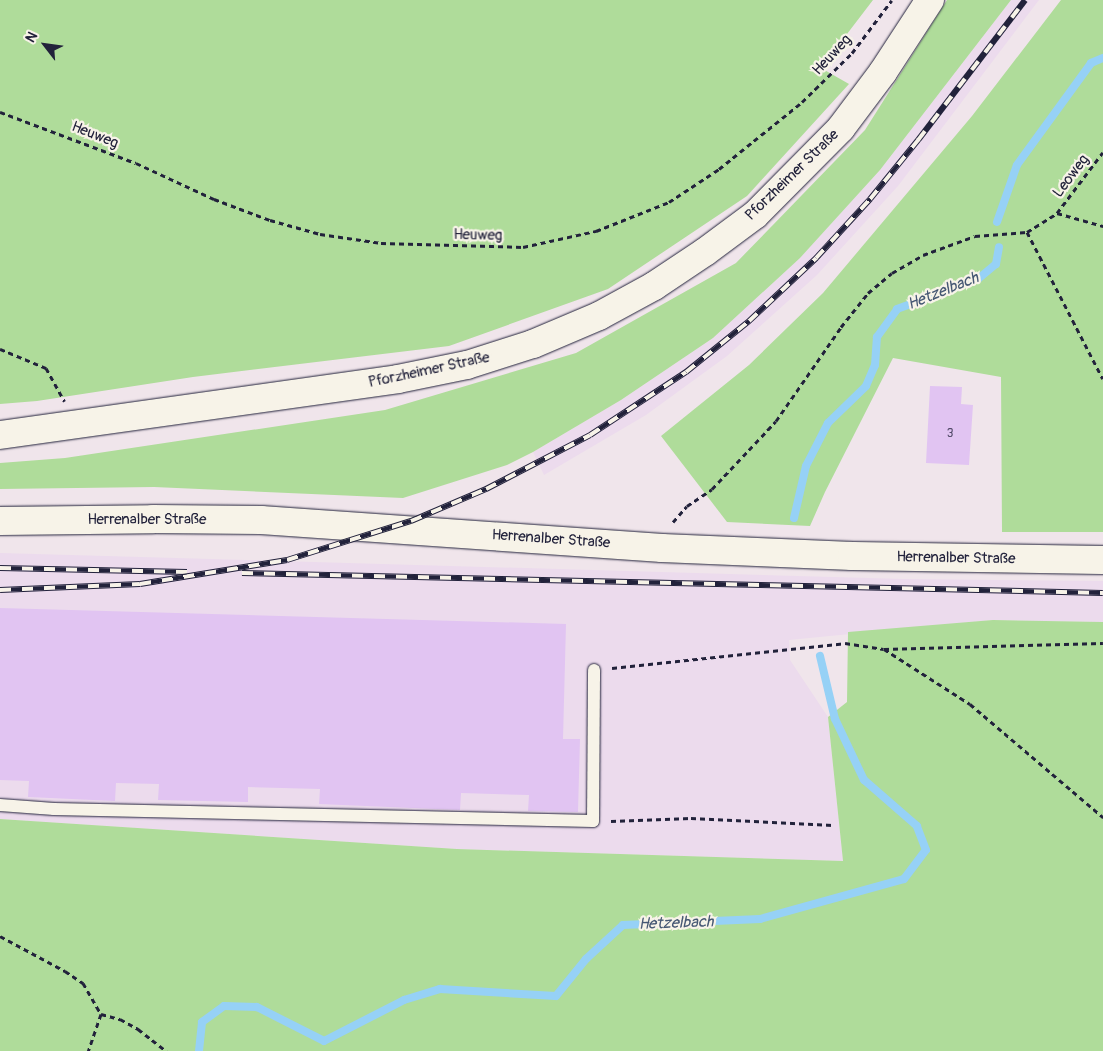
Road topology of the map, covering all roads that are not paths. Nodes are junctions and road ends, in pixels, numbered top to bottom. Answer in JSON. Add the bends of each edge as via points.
{"nodes":[{"id":1,"x":930,"y":0,"type":"edge"},
{"id":2,"x":0,"y":435,"type":"edge"},
{"id":3,"x":0,"y":521,"type":"edge"},
{"id":4,"x":1103,"y":560,"type":"edge"},
{"id":5,"x":594,"y":670,"type":"road end"},
{"id":6,"x":0,"y":806,"type":"edge"}],
"edges":[{"from":1,"to":2,"type":"main road","name":"Pforzheimer Straße","via":[[884,72],[841,128],[754,215],[654,286],[599,316],[533,344],[476,362],[398,379]]},
{"from":3,"to":4,"type":"main road","name":"Herrenalber Straße","via":[[261,520],[662,548],[852,556]]},
{"from":5,"to":6,"type":"lane","via":[[592,821],[54,810]]}]}
